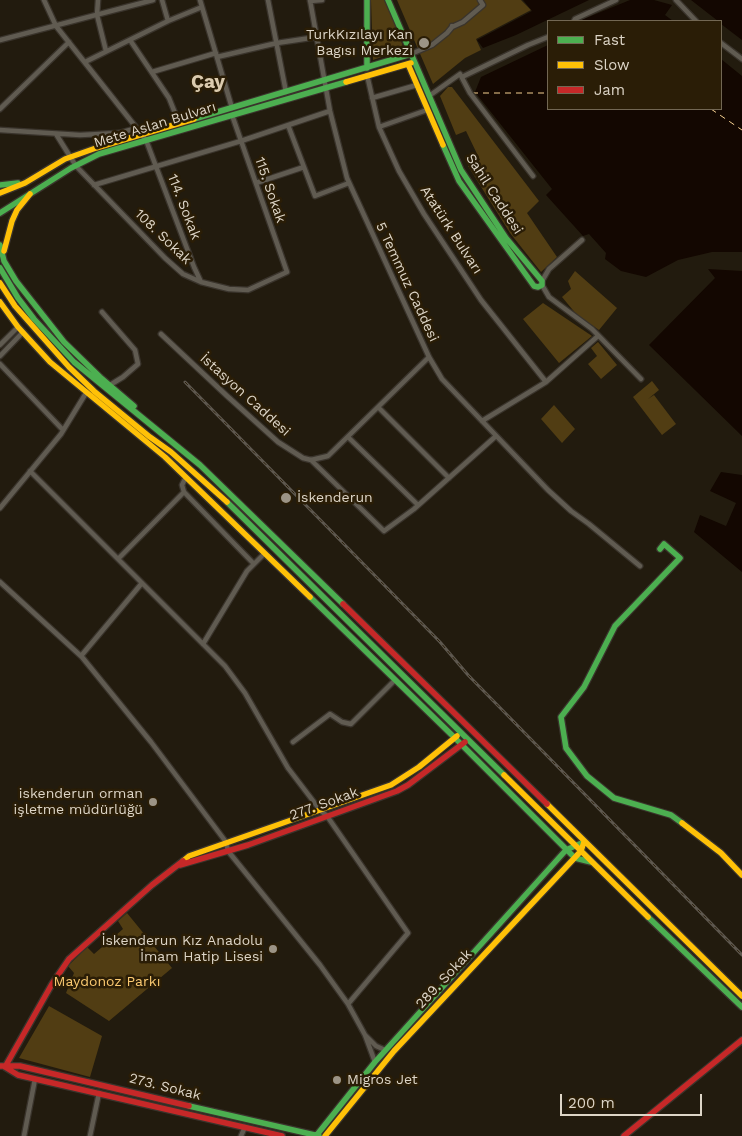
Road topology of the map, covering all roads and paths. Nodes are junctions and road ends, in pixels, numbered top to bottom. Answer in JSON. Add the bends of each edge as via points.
{"nodes":[{"id":1,"x":44,"y":0,"type":"edge"},
{"id":2,"x":98,"y":0,"type":"edge"},
{"id":3,"x":153,"y":0,"type":"edge"},
{"id":4,"x":162,"y":0,"type":"edge"},
{"id":5,"x":200,"y":0,"type":"edge"},
{"id":6,"x":268,"y":0,"type":"edge"},
{"id":7,"x":310,"y":0,"type":"edge"},
{"id":8,"x":322,"y":0,"type":"edge"},
{"id":9,"x":367,"y":0,"type":"edge"},
{"id":10,"x":388,"y":0,"type":"edge"},
{"id":11,"x":480,"y":0,"type":"edge"},
{"id":12,"x":616,"y":0,"type":"edge"},
{"id":13,"x":676,"y":0,"type":"edge"},
{"id":14,"x":202,"y":7,"type":"junction"},
{"id":15,"x":97,"y":15,"type":"junction"},
{"id":16,"x":574,"y":20,"type":"edge"},
{"id":17,"x":695,"y":20,"type":"edge"},
{"id":18,"x":168,"y":21,"type":"junction"},
{"id":19,"x":56,"y":26,"type":"junction"},
{"id":20,"x":317,"y":37,"type":"junction"},
{"id":21,"x":547,"y":37,"type":"edge"},
{"id":22,"x":0,"y":40,"type":"edge"},
{"id":23,"x":130,"y":40,"type":"junction"},
{"id":24,"x":68,"y":42,"type":"junction"},
{"id":25,"x":277,"y":43,"type":"junction"},
{"id":26,"x":722,"y":44,"type":"edge"},
{"id":27,"x":106,"y":51,"type":"junction"},
{"id":28,"x":412,"y":54,"type":"junction"},
{"id":29,"x":216,"y":55,"type":"junction"},
{"id":30,"x":742,"y":59,"type":"edge"},
{"id":31,"x":85,"y":62,"type":"junction"},
{"id":32,"x":415,"y":62,"type":"junction"},
{"id":33,"x":408,"y":64,"type":"junction"},
{"id":34,"x":367,"y":66,"type":"junction"},
{"id":35,"x":152,"y":72,"type":"junction"},
{"id":36,"x":367,"y":75,"type":"junction"},
{"id":37,"x":462,"y":77,"type":"junction"},
{"id":38,"x":325,"y":80,"type":"junction"},
{"id":39,"x":420,"y":83,"type":"junction"},
{"id":40,"x":326,"y":87,"type":"junction"},
{"id":41,"x":286,"y":92,"type":"junction"},
{"id":42,"x":429,"y":96,"type":"junction"},
{"id":43,"x":372,"y":98,"type":"junction"},
{"id":44,"x":1,"y":107,"type":"edge"},
{"id":45,"x":232,"y":108,"type":"junction"},
{"id":46,"x":428,"y":110,"type":"junction"},
{"id":47,"x":330,"y":111,"type":"junction"},
{"id":48,"x":232,"y":115,"type":"junction"},
{"id":49,"x":179,"y":123,"type":"junction"},
{"id":50,"x":288,"y":126,"type":"junction"},
{"id":51,"x":380,"y":127,"type":"junction"},
{"id":52,"x":137,"y":128,"type":"junction"},
{"id":53,"x":0,"y":130,"type":"edge"},
{"id":54,"x":56,"y":134,"type":"junction"},
{"id":55,"x":142,"y":134,"type":"junction"},
{"id":56,"x":146,"y":140,"type":"junction"},
{"id":57,"x":241,"y":141,"type":"junction"},
{"id":58,"x":70,"y":157,"type":"junction"},
{"id":59,"x":76,"y":166,"type":"junction"},
{"id":60,"x":156,"y":166,"type":"junction"},
{"id":61,"x":304,"y":167,"type":"junction"},
{"id":62,"x":532,"y":176,"type":"dead end"},
{"id":63,"x":25,"y":183,"type":"junction"},
{"id":64,"x":256,"y":183,"type":"junction"},
{"id":65,"x":349,"y":183,"type":"junction"},
{"id":66,"x":0,"y":185,"type":"edge"},
{"id":67,"x":94,"y":185,"type":"junction"},
{"id":68,"x":0,"y":193,"type":"edge"},
{"id":69,"x":30,"y":194,"type":"junction"},
{"id":70,"x":0,"y":213,"type":"edge"},
{"id":71,"x":582,"y":240,"type":"dead end"},
{"id":72,"x":0,"y":245,"type":"edge"},
{"id":73,"x":4,"y":261,"type":"junction"},
{"id":74,"x":0,"y":268,"type":"edge"},
{"id":75,"x":288,"y":272,"type":"joint"},
{"id":76,"x":201,"y":282,"type":"junction"},
{"id":77,"x":0,"y":283,"type":"edge"},
{"id":78,"x":542,"y":283,"type":"junction"},
{"id":79,"x":0,"y":302,"type":"edge"},
{"id":80,"x":102,"y":312,"type":"dead end"},
{"id":81,"x":20,"y":329,"type":"junction"},
{"id":82,"x":161,"y":334,"type":"dead end"},
{"id":83,"x":598,"y":336,"type":"junction"},
{"id":84,"x":0,"y":345,"type":"edge"},
{"id":85,"x":0,"y":356,"type":"edge"},
{"id":86,"x":429,"y":357,"type":"junction"},
{"id":87,"x":0,"y":364,"type":"edge"},
{"id":88,"x":641,"y":380,"type":"dead end"},
{"id":89,"x":546,"y":382,"type":"junction"},
{"id":90,"x":110,"y":385,"type":"junction"},
{"id":91,"x":86,"y":393,"type":"junction"},
{"id":92,"x":378,"y":407,"type":"junction"},
{"id":93,"x":482,"y":421,"type":"junction"},
{"id":94,"x":64,"y":430,"type":"junction"},
{"id":95,"x":496,"y":436,"type":"junction"},
{"id":96,"x":348,"y":437,"type":"junction"},
{"id":97,"x":171,"y":442,"type":"junction"},
{"id":98,"x":311,"y":460,"type":"junction"},
{"id":99,"x":30,"y":471,"type":"junction"},
{"id":100,"x":186,"y":477,"type":"junction"},
{"id":101,"x":449,"y":478,"type":"junction"},
{"id":102,"x":184,"y":492,"type":"junction"},
{"id":103,"x":418,"y":505,"type":"junction"},
{"id":104,"x":0,"y":508,"type":"edge"},
{"id":105,"x":660,"y":549,"type":"dead end"},
{"id":106,"x":264,"y":554,"type":"junction"},
{"id":107,"x":118,"y":559,"type":"junction"},
{"id":108,"x":254,"y":564,"type":"junction"},
{"id":109,"x":640,"y":566,"type":"dead end"},
{"id":110,"x":0,"y":582,"type":"edge"},
{"id":111,"x":142,"y":583,"type":"junction"},
{"id":112,"x":203,"y":644,"type":"junction"},
{"id":113,"x":81,"y":656,"type":"junction"},
{"id":114,"x":394,"y":681,"type":"junction"},
{"id":115,"x":462,"y":732,"type":"junction"},
{"id":116,"x":455,"y":738,"type":"junction"},
{"id":117,"x":469,"y":739,"type":"junction"},
{"id":118,"x":294,"y":742,"type":"dead end"},
{"id":119,"x":462,"y":745,"type":"junction"},
{"id":120,"x":320,"y":810,"type":"junction"},
{"id":121,"x":327,"y":816,"type":"junction"},
{"id":122,"x":226,"y":842,"type":"junction"},
{"id":123,"x":584,"y":842,"type":"junction"},
{"id":124,"x":575,"y":845,"type":"junction"},
{"id":125,"x":566,"y":850,"type":"junction"},
{"id":126,"x":228,"y":851,"type":"junction"},
{"id":127,"x":581,"y":851,"type":"junction"},
{"id":128,"x":575,"y":858,"type":"junction"},
{"id":129,"x":591,"y":862,"type":"junction"},
{"id":130,"x":176,"y":866,"type":"junction"},
{"id":131,"x":742,"y":875,"type":"edge"},
{"id":132,"x":690,"y":944,"type":"junction"},
{"id":133,"x":684,"y":951,"type":"junction"},
{"id":134,"x":742,"y":996,"type":"edge"},
{"id":135,"x":348,"y":1004,"type":"junction"},
{"id":136,"x":427,"y":1004,"type":"junction"},
{"id":137,"x":742,"y":1007,"type":"edge"},
{"id":138,"x":432,"y":1010,"type":"junction"},
{"id":139,"x":421,"y":1011,"type":"junction"},
{"id":140,"x":427,"y":1016,"type":"junction"},
{"id":141,"x":365,"y":1035,"type":"junction"},
{"id":142,"x":742,"y":1040,"type":"edge"},
{"id":143,"x":385,"y":1050,"type":"junction"},
{"id":144,"x":375,"y":1062,"type":"junction"},
{"id":145,"x":3,"y":1067,"type":"edge"},
{"id":146,"x":35,"y":1079,"type":"junction"},
{"id":147,"x":99,"y":1093,"type":"junction"},
{"id":148,"x":245,"y":1127,"type":"junction"},
{"id":149,"x":24,"y":1136,"type":"edge"},
{"id":150,"x":90,"y":1136,"type":"edge"},
{"id":151,"x":241,"y":1136,"type":"edge"},
{"id":152,"x":282,"y":1136,"type":"edge"},
{"id":153,"x":317,"y":1136,"type":"edge"},
{"id":154,"x":324,"y":1136,"type":"edge"},
{"id":155,"x":624,"y":1136,"type":"edge"}],
"edges":[{"from":1,"to":19,"type":"street","name":"114. Sokak"},
{"from":2,"to":15,"type":"street"},
{"from":3,"to":15,"type":"street"},
{"from":4,"to":18,"type":"street"},
{"from":5,"to":14,"type":"street"},
{"from":6,"to":25,"type":"street"},
{"from":7,"to":8,"type":"street"},
{"from":7,"to":20,"type":"street","name":"5 Temmuz Caddesi"},
{"from":9,"to":34,"type":"main road","name":"Atatürk Bulvarı"},
{"from":10,"to":28,"type":"main road"},
{"from":11,"to":28,"type":"street","via":[[483,5],[463,22],[452,26],[432,45]]},
{"from":12,"to":16,"type":"street"},
{"from":13,"to":17,"type":"street"},
{"from":14,"to":18,"type":"street"},
{"from":14,"to":29,"type":"street"},
{"from":15,"to":19,"type":"street"},
{"from":15,"to":27,"type":"street"},
{"from":18,"to":23,"type":"street"},
{"from":19,"to":22,"type":"street"},
{"from":19,"to":24,"type":"street","name":"114. Sokak"},
{"from":20,"to":25,"type":"street"},
{"from":20,"to":38,"type":"street","name":"5 Temmuz Caddesi"},
{"from":21,"to":37,"type":"street"},
{"from":23,"to":27,"type":"street"},
{"from":23,"to":35,"type":"street"},
{"from":24,"to":31,"type":"street","name":"114. Sokak"},
{"from":24,"to":44,"type":"street"},
{"from":25,"to":29,"type":"street"},
{"from":25,"to":41,"type":"street"},
{"from":26,"to":30,"type":"street"},
{"from":27,"to":31,"type":"street"},
{"from":28,"to":32,"type":"main road","name":"Sahil Caddesi"},
{"from":28,"to":34,"type":"main road","name":"Mete Aslan Bulvarı"},
{"from":29,"to":35,"type":"street"},
{"from":29,"to":45,"type":"street"},
{"from":31,"to":52,"type":"street","name":"114. Sokak"},
{"from":32,"to":33,"type":"main road","name":"Mete Aslan Bulvarı"},
{"from":32,"to":39,"type":"main road","name":"Sahil Caddesi"},
{"from":33,"to":36,"type":"main road","name":"Mete Aslan Bulvarı"},
{"from":33,"to":39,"type":"main road","name":"Sahil Caddesi"},
{"from":34,"to":36,"type":"main road","name":"Atatürk Bulvarı"},
{"from":34,"to":38,"type":"main road","name":"Mete Aslan Bulvarı"},
{"from":35,"to":49,"type":"street","via":[[169,98]]},
{"from":36,"to":40,"type":"main road","name":"Mete Aslan Bulvarı"},
{"from":36,"to":43,"type":"street","name":"Atatürk Bulvarı"},
{"from":37,"to":42,"type":"street","via":[[460,74]]},
{"from":37,"to":62,"type":"street","via":[[470,93]]},
{"from":38,"to":40,"type":"street","name":"5 Temmuz Caddesi"},
{"from":38,"to":41,"type":"main road","name":"Mete Aslan Bulvarı"},
{"from":39,"to":42,"type":"main road","name":"Sahil Caddesi"},
{"from":39,"to":43,"type":"street"},
{"from":39,"to":46,"type":"main road","name":"Sahil Caddesi"},
{"from":40,"to":47,"type":"street","name":"5 Temmuz Caddesi"},
{"from":40,"to":48,"type":"main road","name":"Mete Aslan Bulvarı"},
{"from":41,"to":45,"type":"main road","name":"Mete Aslan Bulvarı"},
{"from":42,"to":78,"type":"main road","name":"Sahil Caddesi","via":[[462,170],[506,238]]},
{"from":43,"to":51,"type":"street","name":"Atatürk Bulvarı"},
{"from":45,"to":49,"type":"main road","name":"Mete Aslan Bulvarı"},
{"from":46,"to":51,"type":"street"},
{"from":46,"to":78,"type":"main road","name":"Sahil Caddesi","via":[[459,182],[534,286]]},
{"from":47,"to":50,"type":"street"},
{"from":47,"to":65,"type":"street","name":"5 Temmuz Caddesi"},
{"from":48,"to":56,"type":"main road","name":"Mete Aslan Bulvarı"},
{"from":48,"to":57,"type":"street","name":"115. Sokak"},
{"from":49,"to":55,"type":"main road","name":"Mete Aslan Bulvarı"},
{"from":50,"to":57,"type":"street"},
{"from":50,"to":61,"type":"street"},
{"from":51,"to":89,"type":"street","name":"Atatürk Bulvarı","via":[[399,171],[424,214],[481,300]]},
{"from":52,"to":54,"type":"street","via":[[119,133]]},
{"from":52,"to":55,"type":"street","name":"114. Sokak"},
{"from":53,"to":54,"type":"street"},
{"from":54,"to":58,"type":"street","name":"108. Sokak"},
{"from":55,"to":56,"type":"street","name":"114. Sokak"},
{"from":55,"to":58,"type":"main road","name":"Mete Aslan Bulvarı"},
{"from":56,"to":59,"type":"main road","name":"Mete Aslan Bulvarı","via":[[99,154]]},
{"from":56,"to":60,"type":"street","name":"114. Sokak"},
{"from":57,"to":60,"type":"street"},
{"from":57,"to":64,"type":"street","name":"115. Sokak"},
{"from":58,"to":59,"type":"street","name":"108. Sokak"},
{"from":58,"to":63,"type":"main road","name":"Mete Aslan Bulvarı"},
{"from":59,"to":67,"type":"street","name":"108. Sokak"},
{"from":59,"to":69,"type":"main road","name":"Mete Aslan Bulvarı"},
{"from":60,"to":67,"type":"street"},
{"from":60,"to":76,"type":"street","name":"114. Sokak"},
{"from":61,"to":64,"type":"street"},
{"from":61,"to":65,"type":"street","via":[[315,196]]},
{"from":63,"to":66,"type":"main road"},
{"from":63,"to":68,"type":"main road","name":"Mete Aslan Bulvarı"},
{"from":64,"to":75,"type":"street","name":"115. Sokak"},
{"from":65,"to":86,"type":"street","name":"5 Temmuz Caddesi"},
{"from":67,"to":76,"type":"street","name":"108. Sokak","via":[[164,258],[184,274]]},
{"from":69,"to":70,"type":"main road","name":"Mete Aslan Bulvarı"},
{"from":69,"to":73,"type":"main road","via":[[12,221]]},
{"from":71,"to":78,"type":"street","via":[[549,269]]},
{"from":72,"to":73,"type":"main road"},
{"from":73,"to":90,"type":"main road","via":[[64,342]]},
{"from":74,"to":97,"type":"main road","via":[[34,319],[74,362]]},
{"from":75,"to":76,"type":"street","name":"108. Sokak","via":[[248,290]]},
{"from":77,"to":115,"type":"main road","via":[[15,306],[75,373],[205,482]]},
{"from":78,"to":83,"type":"street","name":"Sahil Caddesi","via":[[549,297]]},
{"from":79,"to":81,"type":"main road"},
{"from":80,"to":90,"type":"street","via":[[135,350],[138,364]]},
{"from":81,"to":84,"type":"street"},
{"from":81,"to":85,"type":"street"},
{"from":81,"to":91,"type":"main road","via":[[50,362]]},
{"from":82,"to":98,"type":"street","name":"İstasyon Caddesi","via":[[278,442]]},
{"from":83,"to":88,"type":"street","name":"Sahil Caddesi"},
{"from":83,"to":89,"type":"street"},
{"from":86,"to":92,"type":"street"},
{"from":86,"to":93,"type":"street","name":"5 Temmuz Caddesi","via":[[442,379]]},
{"from":87,"to":94,"type":"street"},
{"from":89,"to":93,"type":"street"},
{"from":90,"to":97,"type":"main road"},
{"from":91,"to":94,"type":"street"},
{"from":91,"to":100,"type":"main road"},
{"from":92,"to":96,"type":"street"},
{"from":92,"to":101,"type":"street"},
{"from":93,"to":95,"type":"street","name":"5 Temmuz Caddesi"},
{"from":94,"to":99,"type":"street"},
{"from":95,"to":101,"type":"street"},
{"from":95,"to":109,"type":"street","name":"5 Temmuz Caddesi","via":[[571,511]]},
{"from":96,"to":98,"type":"street","via":[[328,456]]},
{"from":96,"to":103,"type":"street"},
{"from":97,"to":123,"type":"main road","via":[[235,498]]},
{"from":98,"to":103,"type":"street","name":"İstasyon Caddesi","via":[[384,531]]},
{"from":99,"to":104,"type":"street"},
{"from":99,"to":107,"type":"street"},
{"from":100,"to":102,"type":"street","via":[[182,485]]},
{"from":100,"to":106,"type":"main road"},
{"from":101,"to":103,"type":"street"},
{"from":102,"to":107,"type":"street"},
{"from":102,"to":108,"type":"street"},
{"from":105,"to":131,"type":"main road","via":[[664,544],[680,558],[615,626],[584,687],[561,717],[566,748],[587,776],[614,798],[671,815],[721,853]]},
{"from":106,"to":108,"type":"street"},
{"from":106,"to":114,"type":"main road"},
{"from":107,"to":111,"type":"street"},
{"from":108,"to":112,"type":"street","via":[[229,598]]},
{"from":110,"to":113,"type":"street"},
{"from":111,"to":112,"type":"street"},
{"from":111,"to":113,"type":"street"},
{"from":112,"to":120,"type":"street","via":[[245,693],[288,768]]},
{"from":113,"to":122,"type":"street"},
{"from":114,"to":116,"type":"main road"},
{"from":114,"to":118,"type":"street","via":[[351,724],[330,714]]},
{"from":115,"to":116,"type":"main road","name":"277. Sokak"},
{"from":115,"to":117,"type":"main road"},
{"from":116,"to":119,"type":"main road"},
{"from":116,"to":120,"type":"main road","name":"277. Sokak","via":[[391,785]]},
{"from":117,"to":119,"type":"main road","name":"277. Sokak"},
{"from":117,"to":124,"type":"main road"},
{"from":119,"to":121,"type":"main road","name":"277. Sokak","via":[[408,785]]},
{"from":119,"to":125,"type":"main road"},
{"from":120,"to":121,"type":"street"},
{"from":120,"to":122,"type":"main road","name":"277. Sokak"},
{"from":121,"to":126,"type":"main road","name":"277. Sokak"},
{"from":121,"to":135,"type":"street","via":[[408,933]]},
{"from":122,"to":126,"type":"street"},
{"from":122,"to":130,"type":"main road","name":"277. Sokak","via":[[189,856]]},
{"from":123,"to":124,"type":"main road"},
{"from":123,"to":127,"type":"main road","name":"289. Sokak"},
{"from":123,"to":132,"type":"main road"},
{"from":124,"to":125,"type":"main road"},
{"from":124,"to":127,"type":"main road"},
{"from":125,"to":128,"type":"main road"},
{"from":125,"to":136,"type":"main road"},
{"from":126,"to":130,"type":"main road","name":"277. Sokak"},
{"from":126,"to":135,"type":"street"},
{"from":127,"to":128,"type":"main road","name":"289. Sokak"},
{"from":127,"to":129,"type":"main road"},
{"from":128,"to":129,"type":"main road"},
{"from":128,"to":138,"type":"main road","name":"289. Sokak"},
{"from":129,"to":133,"type":"main road"},
{"from":130,"to":145,"type":"main road","name":"277. Sokak","via":[[68,959]]},
{"from":132,"to":133,"type":"main road"},
{"from":132,"to":134,"type":"main road"},
{"from":133,"to":137,"type":"main road"},
{"from":135,"to":141,"type":"street"},
{"from":136,"to":138,"type":"main road"},
{"from":136,"to":139,"type":"main road"},
{"from":138,"to":140,"type":"main road","name":"289. Sokak"},
{"from":139,"to":140,"type":"main road"},
{"from":139,"to":143,"type":"main road"},
{"from":140,"to":154,"type":"main road","name":"289. Sokak"},
{"from":141,"to":143,"type":"street"},
{"from":141,"to":144,"type":"street"},
{"from":142,"to":155,"type":"main road"},
{"from":143,"to":144,"type":"main road"},
{"from":144,"to":153,"type":"main road"},
{"from":145,"to":146,"type":"main road","name":"273. Sokak"},
{"from":145,"to":153,"type":"main road","name":"273. Sokak","via":[[20,1066]]},
{"from":146,"to":147,"type":"main road","name":"273. Sokak"},
{"from":146,"to":149,"type":"street"},
{"from":147,"to":148,"type":"main road","name":"273. Sokak"},
{"from":147,"to":150,"type":"street"},
{"from":148,"to":151,"type":"street"},
{"from":148,"to":152,"type":"main road","name":"273. Sokak"}]}
